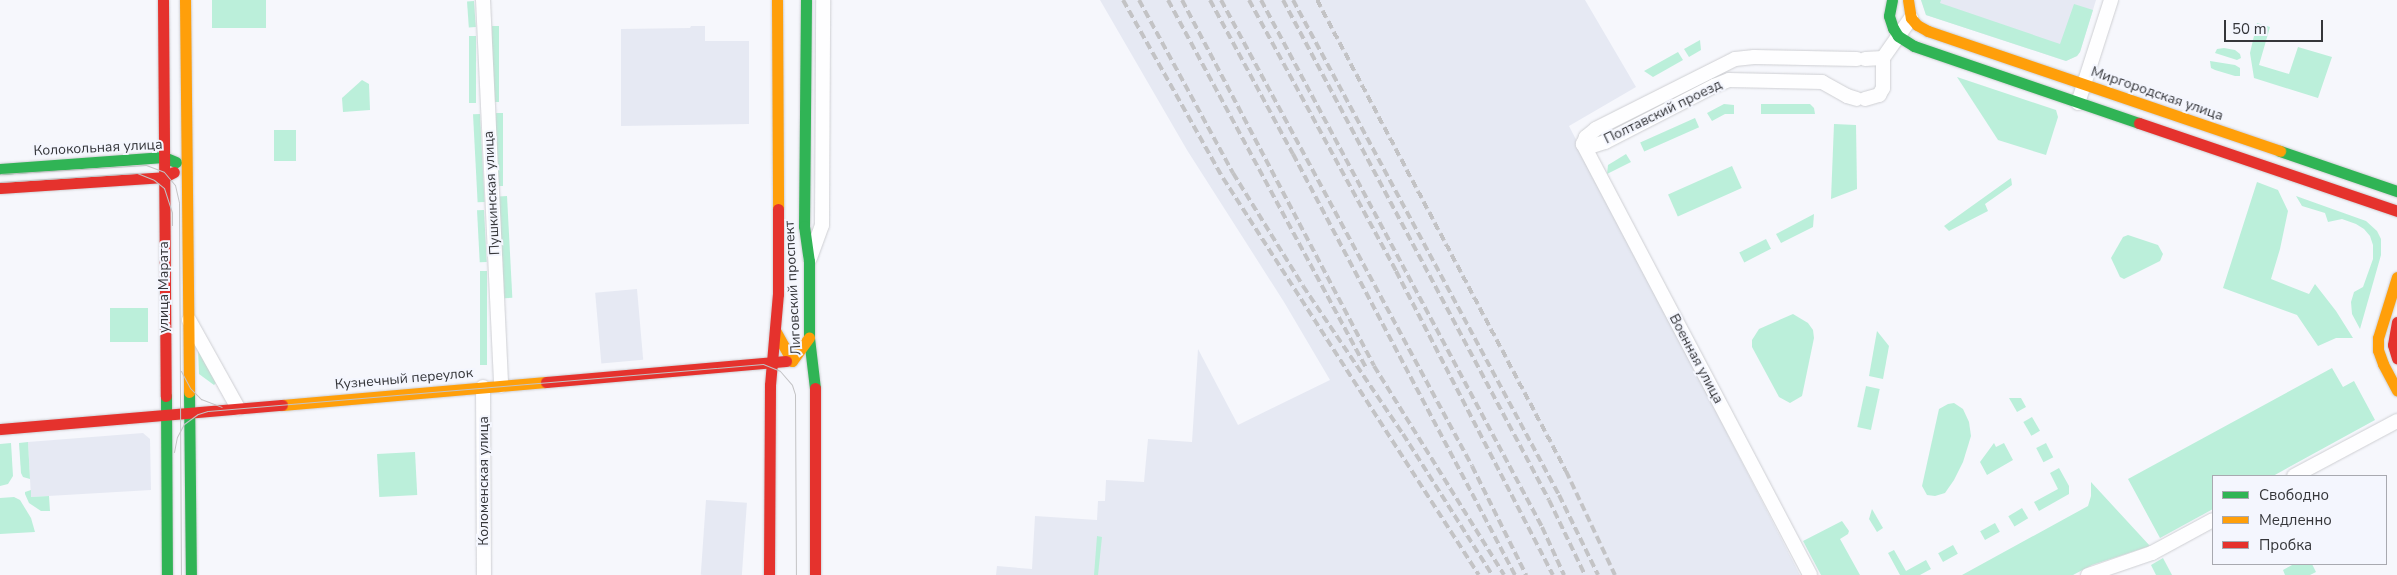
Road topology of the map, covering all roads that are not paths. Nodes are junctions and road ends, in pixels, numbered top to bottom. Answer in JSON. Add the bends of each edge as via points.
{"nodes":[{"id":1,"x":163,"y":0,"type":"edge"},
{"id":2,"x":185,"y":0,"type":"edge"},
{"id":3,"x":483,"y":0,"type":"edge"},
{"id":4,"x":777,"y":0,"type":"edge"},
{"id":5,"x":806,"y":0,"type":"edge"},
{"id":6,"x":823,"y":0,"type":"edge"},
{"id":7,"x":1892,"y":0,"type":"edge"},
{"id":8,"x":1908,"y":0,"type":"edge"},
{"id":9,"x":2111,"y":0,"type":"edge"},
{"id":10,"x":1911,"y":18,"type":"junction"},
{"id":11,"x":1898,"y":36,"type":"junction"},
{"id":12,"x":1883,"y":58,"type":"junction"},
{"id":13,"x":2084,"y":85,"type":"junction"},
{"id":14,"x":2078,"y":103,"type":"junction"},
{"id":15,"x":1583,"y":144,"type":"junction"},
{"id":16,"x":164,"y":157,"type":"junction"},
{"id":17,"x":186,"y":166,"type":"junction"},
{"id":18,"x":0,"y":169,"type":"edge"},
{"id":19,"x":164,"y":177,"type":"junction"},
{"id":20,"x":0,"y":188,"type":"edge"},
{"id":21,"x":2397,"y":191,"type":"edge"},
{"id":22,"x":2397,"y":211,"type":"edge"},
{"id":23,"x":809,"y":261,"type":"junction"},
{"id":24,"x":2397,"y":277,"type":"edge"},
{"id":25,"x":189,"y":320,"type":"junction"},
{"id":26,"x":2397,"y":322,"type":"edge"},
{"id":27,"x":776,"y":332,"type":"junction"},
{"id":28,"x":809,"y":338,"type":"junction"},
{"id":29,"x":2397,"y":358,"type":"edge"},
{"id":30,"x":811,"y":359,"type":"junction"},
{"id":31,"x":792,"y":360,"type":"junction"},
{"id":32,"x":773,"y":362,"type":"junction"},
{"id":33,"x":502,"y":386,"type":"junction"},
{"id":34,"x":484,"y":387,"type":"junction"},
{"id":35,"x":2397,"y":390,"type":"edge"},
{"id":36,"x":238,"y":408,"type":"junction"},
{"id":37,"x":190,"y":412,"type":"junction"},
{"id":38,"x":165,"y":414,"type":"junction"},
{"id":39,"x":2397,"y":421,"type":"edge"},
{"id":40,"x":0,"y":429,"type":"edge"},
{"id":41,"x":2296,"y":475,"type":"edge"},
{"id":42,"x":2212,"y":521,"type":"edge"},
{"id":43,"x":167,"y":575,"type":"edge"},
{"id":44,"x":191,"y":575,"type":"edge"},
{"id":45,"x":484,"y":575,"type":"edge"},
{"id":46,"x":769,"y":575,"type":"edge"},
{"id":47,"x":815,"y":575,"type":"edge"},
{"id":48,"x":1810,"y":575,"type":"edge"},
{"id":49,"x":2088,"y":575,"type":"edge"}],
"edges":[{"from":1,"to":16,"type":"street","name":"улица Марата"},
{"from":2,"to":17,"type":"street","name":"улица Марата"},
{"from":3,"to":33,"type":"street","name":"Пушкинская улица"},
{"from":4,"to":27,"type":"street","name":"Лиговский проспект"},
{"from":5,"to":23,"type":"street","name":"Лиговский проспект","via":[[804,226]]},
{"from":6,"to":23,"type":"street","via":[[822,225]]},
{"from":7,"to":11,"type":"street","via":[[1889,16]]},
{"from":8,"to":10,"type":"street"},
{"from":9,"to":13,"type":"street"},
{"from":10,"to":11,"type":"street"},
{"from":10,"to":13,"type":"street","name":"Миргородская улица","via":[[1928,31]]},
{"from":11,"to":12,"type":"street"},
{"from":11,"to":14,"type":"street","via":[[1921,48]]},
{"from":12,"to":15,"type":"street","name":"Полтавский проезд","via":[[1734,59],[1596,129]]},
{"from":12,"to":15,"type":"street","name":"Полтавский проезд","via":[[1883,88],[1879,95],[1861,99],[1846,96],[1822,82],[1729,80],[1605,142],[1592,146]]},
{"from":13,"to":14,"type":"street"},
{"from":13,"to":21,"type":"street","name":"Миргородская улица"},
{"from":14,"to":22,"type":"street"},
{"from":15,"to":48,"type":"street","name":"Военная улица"},
{"from":16,"to":17,"type":"street","name":"Колокольная улица"},
{"from":16,"to":18,"type":"street","name":"Колокольная улица"},
{"from":16,"to":19,"type":"street","name":"улица Марата"},
{"from":17,"to":19,"type":"street"},
{"from":17,"to":25,"type":"street","name":"улица Марата"},
{"from":19,"to":20,"type":"street"},
{"from":19,"to":38,"type":"street","name":"улица Марата"},
{"from":23,"to":28,"type":"street","name":"Лиговский проспект"},
{"from":24,"to":35,"type":"street","via":[[2378,338],[2383,364]]},
{"from":25,"to":36,"type":"street","name":"улица Марата"},
{"from":25,"to":37,"type":"street","name":"улица Марата"},
{"from":26,"to":29,"type":"street","via":[[2393,345]]},
{"from":27,"to":31,"type":"street"},
{"from":27,"to":32,"type":"street","name":"Лиговский проспект"},
{"from":28,"to":30,"type":"street","name":"Лиговский проспект"},
{"from":28,"to":31,"type":"street"},
{"from":30,"to":31,"type":"street","name":"Кузнечный переулок"},
{"from":30,"to":47,"type":"street","name":"Лиговский проспект","via":[[815,390]]},
{"from":31,"to":32,"type":"street","name":"Кузнечный переулок"},
{"from":32,"to":33,"type":"street","name":"Кузнечный переулок"},
{"from":32,"to":46,"type":"street","name":"Лиговский проспект","via":[[770,384]]},
{"from":33,"to":34,"type":"street","name":"Кузнечный переулок"},
{"from":34,"to":36,"type":"street","name":"Кузнечный переулок"},
{"from":34,"to":45,"type":"street","name":"Коломенская улица"},
{"from":36,"to":37,"type":"street","name":"Кузнечный переулок"},
{"from":37,"to":38,"type":"street","name":"Кузнечный переулок"},
{"from":37,"to":44,"type":"street","name":"улица Марата"},
{"from":38,"to":40,"type":"street","name":"Кузнечный переулок"},
{"from":38,"to":43,"type":"street","name":"улица Марата"},
{"from":39,"to":41,"type":"street"},
{"from":42,"to":49,"type":"street","via":[[2152,553]]}]}
